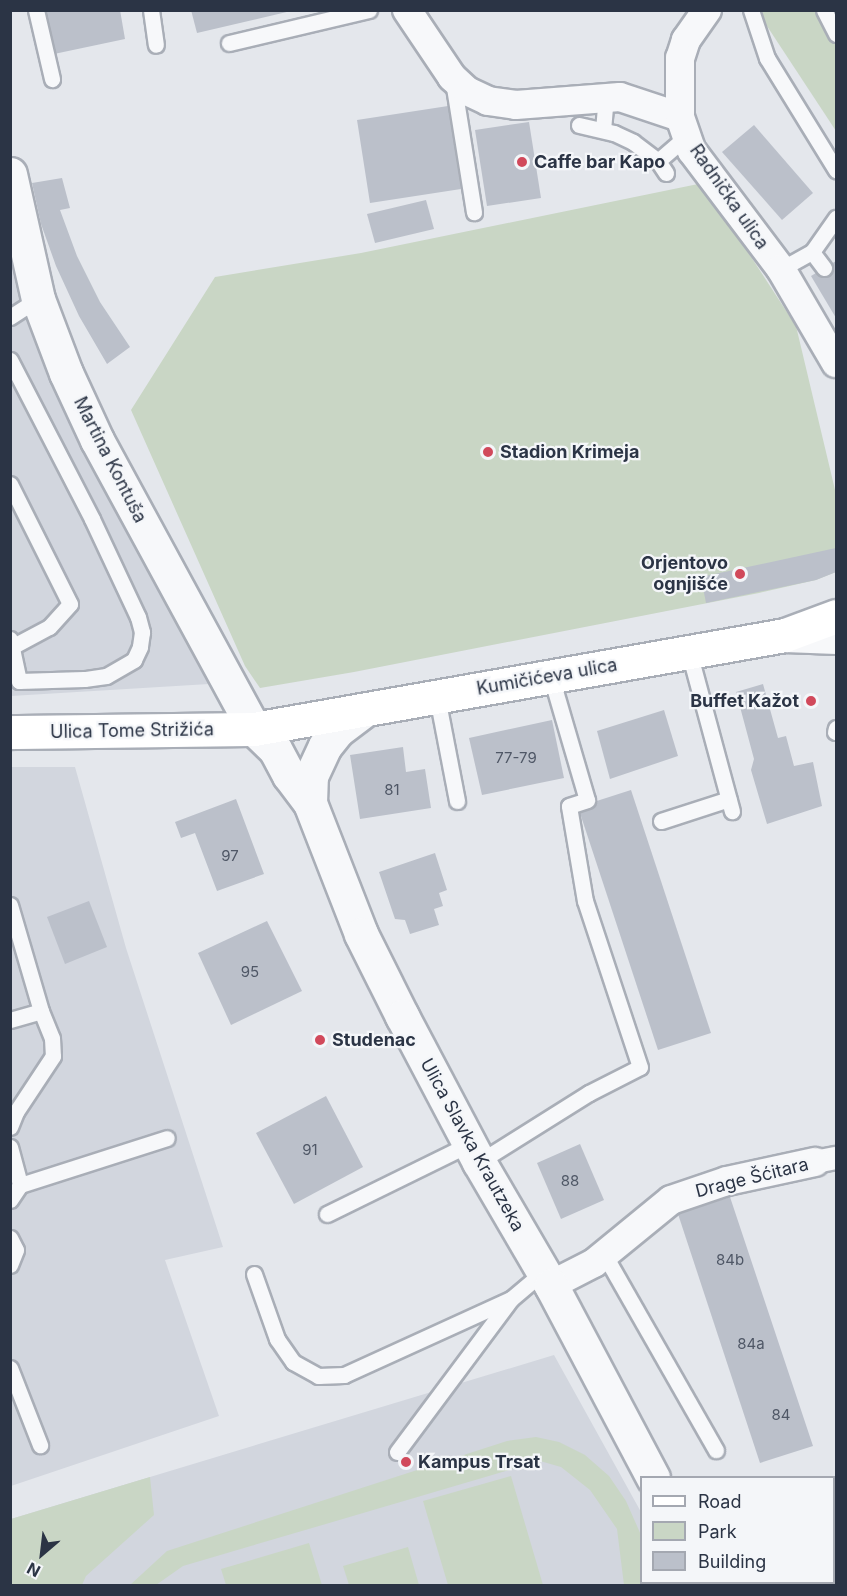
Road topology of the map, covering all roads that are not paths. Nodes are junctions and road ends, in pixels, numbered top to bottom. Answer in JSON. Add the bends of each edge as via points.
{"nodes":[{"id":1,"x":36,"y":10,"type":"edge"},
{"id":2,"x":151,"y":10,"type":"edge"},
{"id":3,"x":369,"y":10,"type":"edge"},
{"id":4,"x":407,"y":10,"type":"edge"},
{"id":5,"x":707,"y":10,"type":"edge"},
{"id":6,"x":751,"y":10,"type":"edge"},
{"id":7,"x":824,"y":10,"type":"edge"},
{"id":8,"x":837,"y":34,"type":"edge"},
{"id":9,"x":229,"y":43,"type":"dead end"},
{"id":10,"x":156,"y":45,"type":"dead end"},
{"id":11,"x":452,"y":77,"type":"junction"},
{"id":12,"x":52,"y":79,"type":"dead end"},
{"id":13,"x":606,"y":98,"type":"junction"},
{"id":14,"x":579,"y":125,"type":"dead end"},
{"id":15,"x":684,"y":126,"type":"junction"},
{"id":16,"x":603,"y":130,"type":"junction"},
{"id":17,"x":837,"y":170,"type":"edge"},
{"id":18,"x":10,"y":174,"type":"edge"},
{"id":19,"x":474,"y":212,"type":"dead end"},
{"id":20,"x":837,"y":218,"type":"edge"},
{"id":21,"x":812,"y":252,"type":"junction"},
{"id":22,"x":781,"y":268,"type":"junction"},
{"id":23,"x":824,"y":268,"type":"dead end"},
{"id":24,"x":38,"y":299,"type":"junction"},
{"id":25,"x":10,"y":317,"type":"edge"},
{"id":26,"x":10,"y":360,"type":"edge"},
{"id":27,"x":837,"y":363,"type":"edge"},
{"id":28,"x":10,"y":484,"type":"edge"},
{"id":29,"x":837,"y":616,"type":"edge"},
{"id":30,"x":785,"y":635,"type":"junction"},
{"id":31,"x":837,"y":637,"type":"edge"},
{"id":32,"x":12,"y":643,"type":"edge"},
{"id":33,"x":689,"y":652,"type":"junction"},
{"id":34,"x":551,"y":677,"type":"junction"},
{"id":35,"x":15,"y":681,"type":"edge"},
{"id":36,"x":437,"y":697,"type":"junction"},
{"id":37,"x":365,"y":710,"type":"junction"},
{"id":38,"x":254,"y":729,"type":"junction"},
{"id":39,"x":10,"y":732,"type":"edge"},
{"id":40,"x":457,"y":801,"type":"dead end"},
{"id":41,"x":310,"y":803,"type":"junction"},
{"id":42,"x":660,"y":821,"type":"dead end"},
{"id":43,"x":10,"y":905,"type":"edge"},
{"id":44,"x":40,"y":1011,"type":"junction"},
{"id":45,"x":10,"y":1020,"type":"edge"},
{"id":46,"x":10,"y":1127,"type":"edge"},
{"id":47,"x":166,"y":1138,"type":"dead end"},
{"id":48,"x":10,"y":1147,"type":"edge"},
{"id":49,"x":474,"y":1153,"type":"junction"},
{"id":50,"x":826,"y":1160,"type":"edge"},
{"id":51,"x":20,"y":1185,"type":"junction"},
{"id":52,"x":10,"y":1200,"type":"edge"},
{"id":53,"x":327,"y":1214,"type":"dead end"},
{"id":54,"x":10,"y":1238,"type":"edge"},
{"id":55,"x":604,"y":1254,"type":"junction"},
{"id":56,"x":10,"y":1265,"type":"edge"},
{"id":57,"x":254,"y":1274,"type":"dead end"},
{"id":58,"x":547,"y":1279,"type":"junction"},
{"id":59,"x":511,"y":1299,"type":"junction"},
{"id":60,"x":10,"y":1368,"type":"edge"},
{"id":61,"x":40,"y":1445,"type":"dead end"},
{"id":62,"x":716,"y":1450,"type":"dead end"},
{"id":63,"x":397,"y":1452,"type":"dead end"},
{"id":64,"x":652,"y":1476,"type":"edge"}],
"edges":[{"from":1,"to":12,"type":"lane"},
{"from":2,"to":10,"type":"lane"},
{"from":3,"to":9,"type":"lane"},
{"from":4,"to":11,"type":"street"},
{"from":5,"to":15,"type":"street","via":[[686,40],[680,58]]},
{"from":6,"to":17,"type":"lane","via":[[767,58]]},
{"from":7,"to":8,"type":"lane"},
{"from":11,"to":13,"type":"street","via":[[467,91],[488,101],[516,105]]},
{"from":11,"to":19,"type":"lane"},
{"from":13,"to":15,"type":"street","via":[[620,97]]},
{"from":13,"to":16,"type":"lane"},
{"from":14,"to":16,"type":"lane"},
{"from":15,"to":16,"type":"lane","via":[[662,167],[633,142]]},
{"from":15,"to":22,"type":"street","name":"Radnička ulica","via":[[692,151]]},
{"from":18,"to":24,"type":"street","name":"Martina Kontuša"},
{"from":20,"to":21,"type":"lane"},
{"from":21,"to":22,"type":"lane"},
{"from":21,"to":23,"type":"lane"},
{"from":22,"to":27,"type":"street","name":"Radnička ulica"},
{"from":24,"to":25,"type":"lane"},
{"from":24,"to":38,"type":"street","name":"Martina Kontuša","via":[[66,374],[97,440]]},
{"from":26,"to":35,"type":"lane","via":[[92,519],[142,632],[134,660],[106,676]]},
{"from":28,"to":32,"type":"lane","via":[[70,604],[50,627]]},
{"from":29,"to":30,"type":"main road","name":"Kumičićeva ulica"},
{"from":30,"to":31,"type":"street"},
{"from":30,"to":33,"type":"main road","name":"Kumičićeva ulica"},
{"from":32,"to":35,"type":"lane"},
{"from":33,"to":34,"type":"main road","name":"Kumičićeva ulica"},
{"from":33,"to":42,"type":"lane","via":[[730,805]]},
{"from":34,"to":36,"type":"main road","name":"Kumičićeva ulica"},
{"from":34,"to":49,"type":"lane","via":[[587,800],[569,806],[585,901],[640,1067]]},
{"from":36,"to":37,"type":"main road","name":"Kumičićeva ulica"},
{"from":36,"to":40,"type":"lane"},
{"from":37,"to":38,"type":"main road","name":"Kumičićeva ulica"},
{"from":37,"to":41,"type":"street","name":"Ulica Slavka Krautzeka","via":[[338,730],[325,746],[311,777]]},
{"from":38,"to":39,"type":"main road","name":"Ulica Tome Strižića"},
{"from":38,"to":41,"type":"street","name":"Ulica Slavka Krautzeka","via":[[275,749]]},
{"from":41,"to":49,"type":"street","name":"Ulica Slavka Krautzeka","via":[[361,934]]},
{"from":43,"to":44,"type":"lane"},
{"from":44,"to":45,"type":"lane"},
{"from":44,"to":46,"type":"lane","via":[[52,1038],[53,1056],[15,1112]]},
{"from":47,"to":51,"type":"lane"},
{"from":48,"to":51,"type":"lane"},
{"from":49,"to":53,"type":"lane"},
{"from":49,"to":58,"type":"street","name":"Ulica Slavka Krautzeka"},
{"from":50,"to":55,"type":"street","name":"Drage Šćitara","via":[[727,1180],[671,1200]]},
{"from":51,"to":52,"type":"lane"},
{"from":54,"to":56,"type":"lane","via":[[16,1250]]},
{"from":55,"to":58,"type":"street","name":"Drage Šćitara","via":[[594,1263]]},
{"from":55,"to":62,"type":"lane"},
{"from":57,"to":59,"type":"lane","via":[[277,1339],[293,1362],[318,1376],[345,1375]]},
{"from":58,"to":59,"type":"lane"},
{"from":58,"to":64,"type":"street","name":"Ulica Slavka Krautzeka"},
{"from":59,"to":63,"type":"lane"},
{"from":60,"to":61,"type":"lane"}]}
